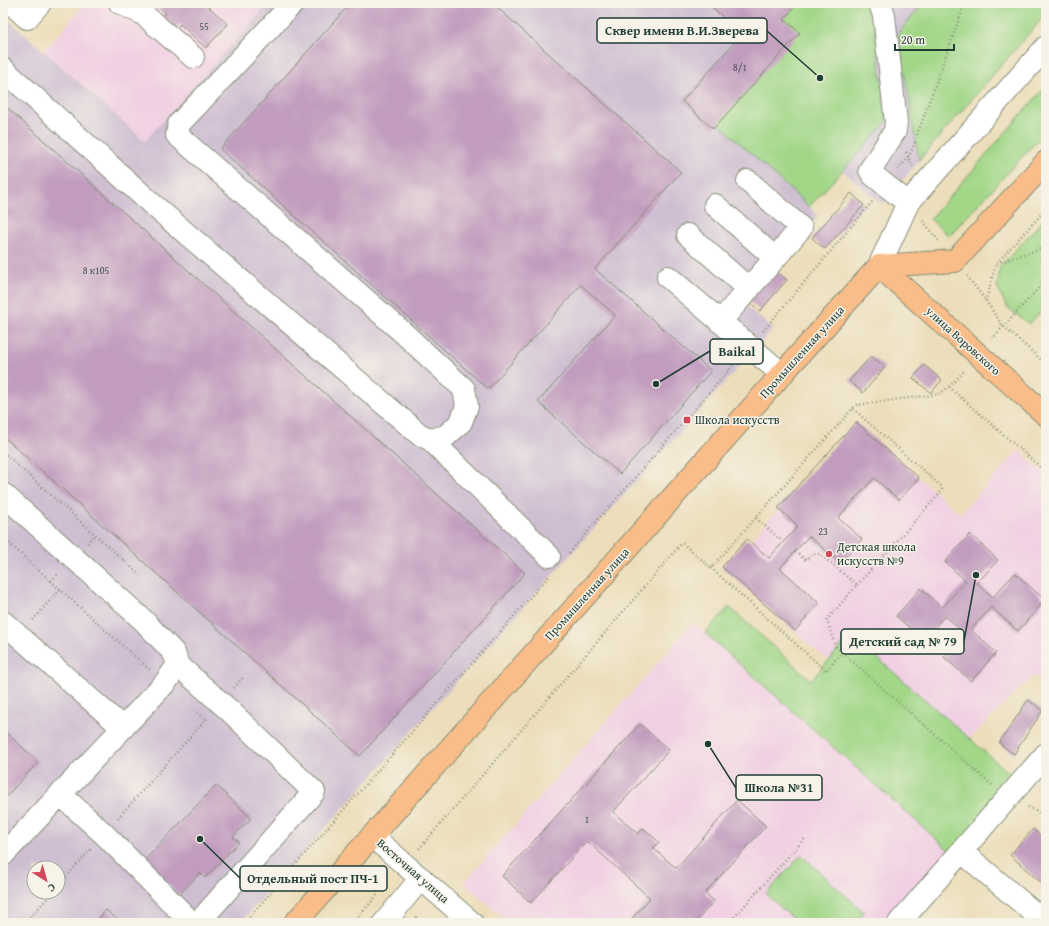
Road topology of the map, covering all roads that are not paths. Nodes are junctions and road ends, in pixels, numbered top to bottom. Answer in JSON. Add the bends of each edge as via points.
{"nodes":[{"id":1,"x":11,"y":3,"type":"edge"},
{"id":2,"x":120,"y":3,"type":"edge"},
{"id":3,"x":293,"y":3,"type":"edge"},
{"id":4,"x":887,"y":8,"type":"edge"},
{"id":5,"x":33,"y":10,"type":"edge"},
{"id":6,"x":1046,"y":47,"type":"edge"},
{"id":7,"x":193,"y":57,"type":"dead end"},
{"id":8,"x":3,"y":69,"type":"edge"},
{"id":9,"x":1046,"y":162,"type":"edge"},
{"id":10,"x":748,"y":181,"type":"dead end"},
{"id":11,"x":908,"y":203,"type":"junction"},
{"id":12,"x":715,"y":205,"type":"dead end"},
{"id":13,"x":688,"y":235,"type":"dead end"},
{"id":14,"x":775,"y":258,"type":"junction"},
{"id":15,"x":879,"y":266,"type":"junction"},
{"id":16,"x":668,"y":277,"type":"dead end"},
{"id":17,"x":749,"y":289,"type":"junction"},
{"id":18,"x":720,"y":322,"type":"junction"},
{"id":19,"x":782,"y":374,"type":"junction"},
{"id":20,"x":1046,"y":415,"type":"edge"},
{"id":21,"x":431,"y":440,"type":"junction"},
{"id":22,"x":3,"y":494,"type":"edge"},
{"id":23,"x":554,"y":563,"type":"road end"},
{"id":24,"x":3,"y":622,"type":"edge"},
{"id":25,"x":178,"y":665,"type":"junction"},
{"id":26,"x":123,"y":728,"type":"junction"},
{"id":27,"x":1046,"y":754,"type":"edge"},
{"id":28,"x":60,"y":794,"type":"junction"},
{"id":29,"x":372,"y":836,"type":"junction"},
{"id":30,"x":961,"y":851,"type":"junction"},
{"id":31,"x":3,"y":855,"type":"edge"},
{"id":32,"x":413,"y":871,"type":"junction"},
{"id":33,"x":192,"y":923,"type":"edge"},
{"id":34,"x":198,"y":923,"type":"edge"},
{"id":35,"x":295,"y":923,"type":"edge"},
{"id":36,"x":384,"y":923,"type":"edge"},
{"id":37,"x":472,"y":923,"type":"edge"},
{"id":38,"x":898,"y":923,"type":"edge"},
{"id":39,"x":1046,"y":923,"type":"edge"}],
"edges":[{"from":1,"to":5,"type":"street"},
{"from":2,"to":7,"type":"street","via":[[143,14]]},
{"from":3,"to":21,"type":"street","via":[[179,124],[177,135],[400,329],[464,389],[468,406],[461,422],[446,436]]},
{"from":4,"to":11,"type":"street","via":[[896,122],[895,131],[870,170]]},
{"from":6,"to":11,"type":"street"},
{"from":8,"to":21,"type":"street","via":[[152,204],[337,365],[419,434]]},
{"from":9,"to":15,"type":"main road","via":[[955,261]]},
{"from":10,"to":14,"type":"street","via":[[800,228]]},
{"from":11,"to":15,"type":"street"},
{"from":12,"to":14,"type":"street"},
{"from":13,"to":17,"type":"street"},
{"from":14,"to":17,"type":"street"},
{"from":15,"to":19,"type":"main road","name":"Промышленная улица"},
{"from":15,"to":20,"type":"main road","name":"улица Воровского"},
{"from":16,"to":18,"type":"street"},
{"from":17,"to":18,"type":"street"},
{"from":18,"to":19,"type":"street"},
{"from":19,"to":29,"type":"main road","name":"Промышленная улица"},
{"from":21,"to":23,"type":"street"},
{"from":22,"to":25,"type":"street","via":[[143,620],[174,653]]},
{"from":24,"to":26,"type":"street"},
{"from":25,"to":26,"type":"street","via":[[165,683]]},
{"from":25,"to":34,"type":"street","via":[[314,792]]},
{"from":26,"to":28,"type":"street"},
{"from":27,"to":30,"type":"street"},
{"from":28,"to":31,"type":"street"},
{"from":28,"to":33,"type":"street","via":[[104,834]]},
{"from":29,"to":32,"type":"street","name":"Восточная улица"},
{"from":29,"to":35,"type":"main road","name":"Промышленная улица"},
{"from":30,"to":38,"type":"street"},
{"from":30,"to":39,"type":"street"},
{"from":32,"to":36,"type":"street"},
{"from":32,"to":37,"type":"street","name":"Восточная улица"}]}
